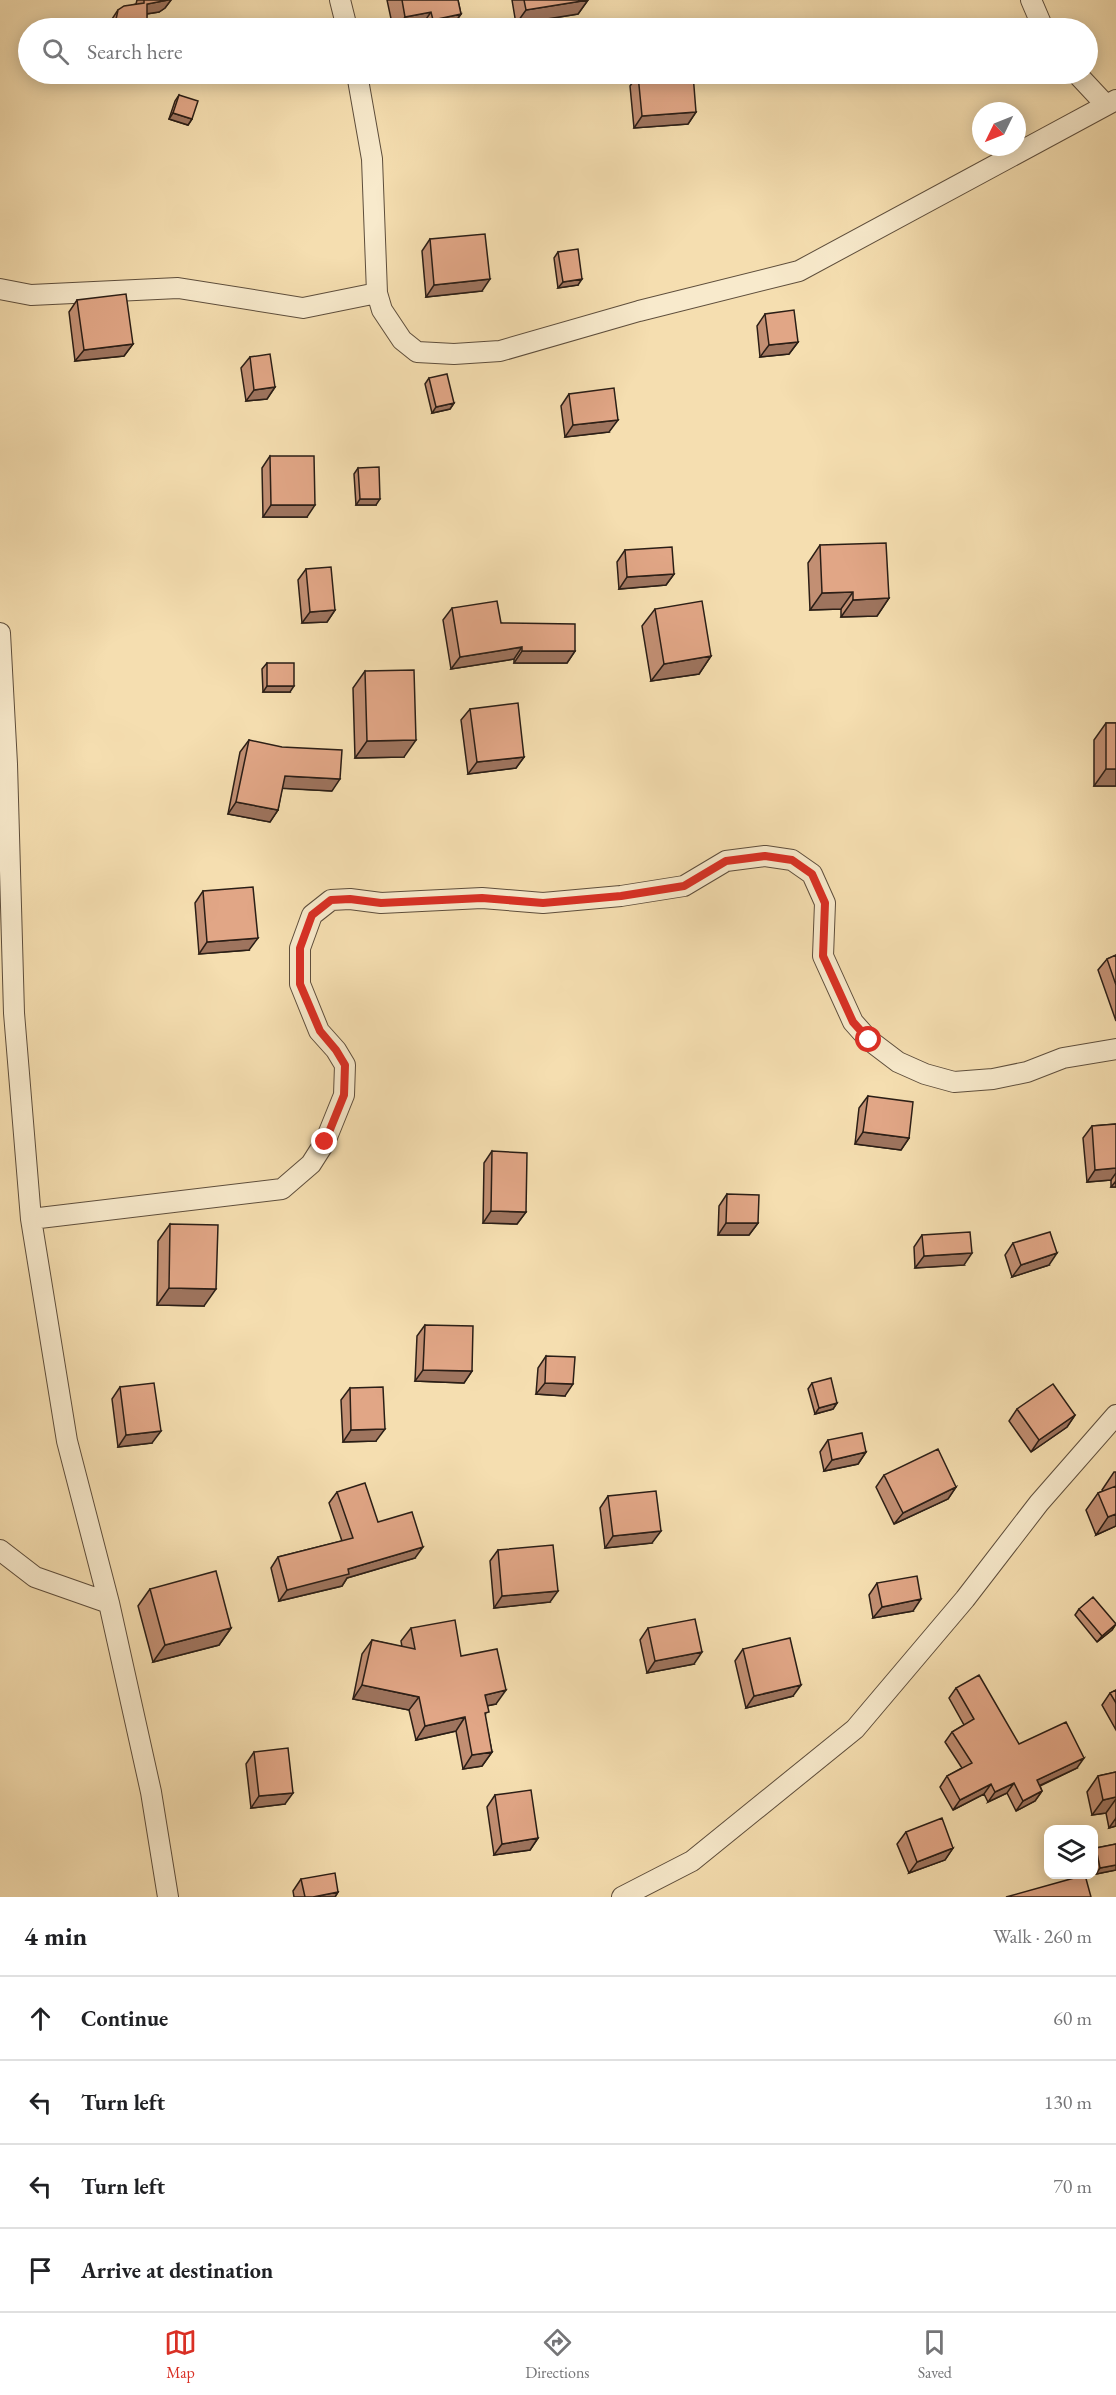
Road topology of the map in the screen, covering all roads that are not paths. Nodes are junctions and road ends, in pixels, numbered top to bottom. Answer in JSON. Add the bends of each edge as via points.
{"nodes":[{"id":1,"x":340,"y":0,"type":"edge"},
{"id":2,"x":1031,"y":0,"type":"edge"},
{"id":3,"x":344,"y":18,"type":"edge"},
{"id":4,"x":1039,"y":18,"type":"edge"},
{"id":5,"x":359,"y":84,"type":"edge"},
{"id":6,"x":1089,"y":84,"type":"edge"},
{"id":7,"x":1111,"y":102,"type":"edge"},
{"id":8,"x":0,"y":289,"type":"edge"},
{"id":9,"x":377,"y":293,"type":"junction"},
{"id":10,"x":0,"y":633,"type":"edge"},
{"id":11,"x":1116,"y":1049,"type":"edge"},
{"id":12,"x":31,"y":1219,"type":"junction"},
{"id":13,"x":1116,"y":1415,"type":"edge"},
{"id":14,"x":0,"y":1550,"type":"edge"},
{"id":15,"x":109,"y":1603,"type":"junction"},
{"id":16,"x":168,"y":1897,"type":"edge"},
{"id":17,"x":622,"y":1897,"type":"edge"}],
"edges":[{"from":1,"to":3,"type":"street"},
{"from":2,"to":4,"type":"street"},
{"from":5,"to":9,"type":"street","via":[[372,159]]},
{"from":6,"to":7,"type":"street"},
{"from":7,"to":9,"type":"street","via":[[799,271],[500,351],[417,352],[402,340],[382,310]]},
{"from":8,"to":9,"type":"street","via":[[31,295],[178,288],[303,309]]},
{"from":10,"to":12,"type":"street","via":[[8,764],[14,1013]]},
{"from":11,"to":12,"type":"street","via":[[1063,1058],[1027,1072],[993,1079],[954,1082],[898,1062],[853,1022],[823,956],[825,903],[812,874],[792,860],[765,856],[726,861],[684,886],[543,903],[482,898],[381,903],[331,900],[312,915],[300,948],[300,984],[320,1031],[345,1065],[344,1095],[312,1164],[282,1189]]},
{"from":12,"to":15,"type":"street","via":[[67,1441]]},
{"from":13,"to":17,"type":"street","via":[[855,1729],[692,1861]]},
{"from":14,"to":15,"type":"street","via":[[35,1577]]},
{"from":15,"to":16,"type":"street","via":[[151,1792]]}]}
